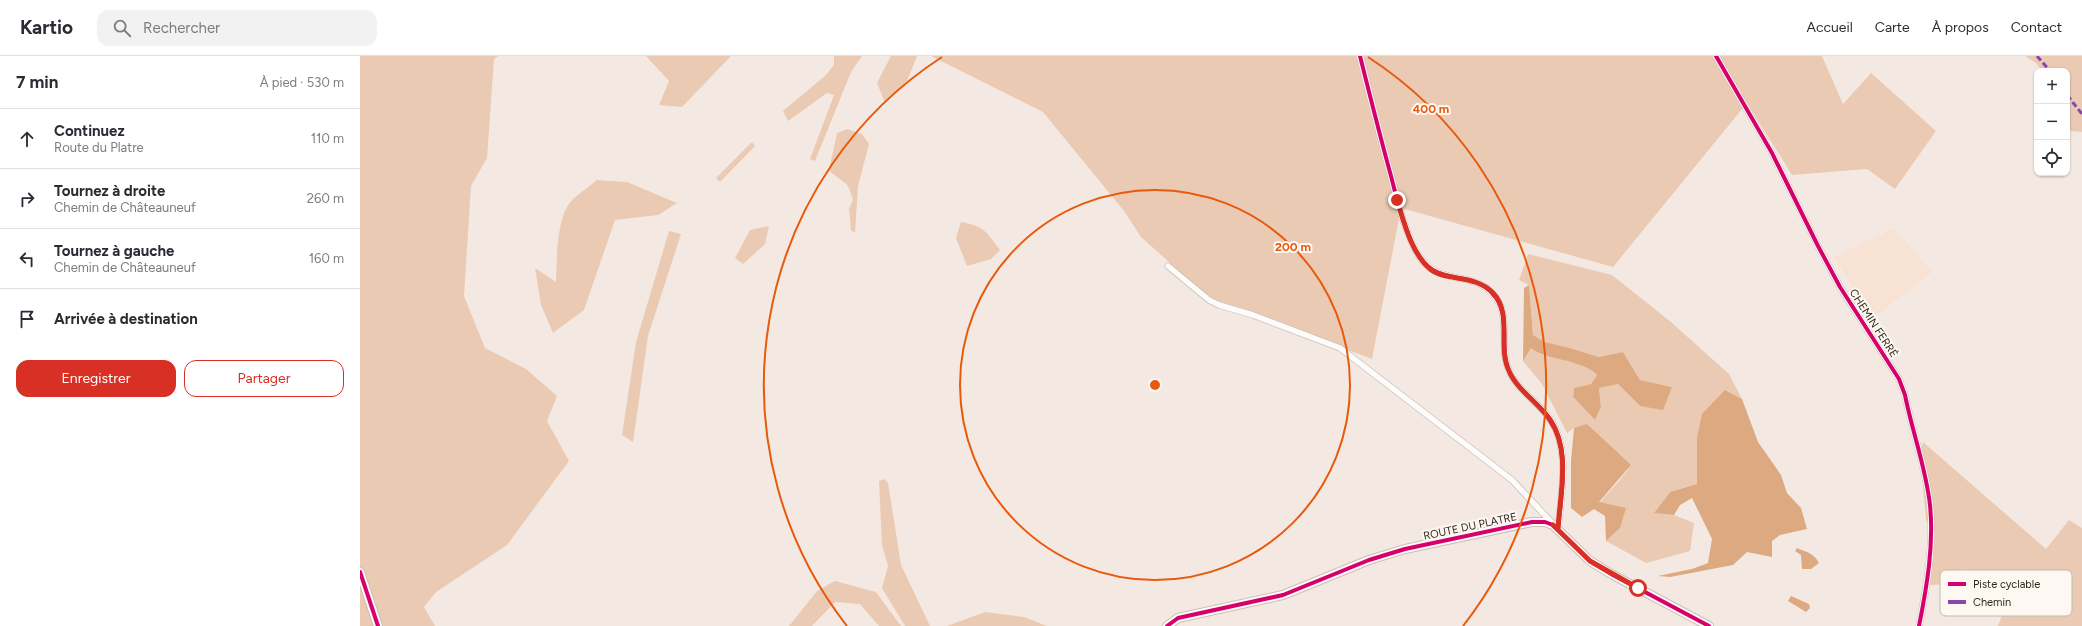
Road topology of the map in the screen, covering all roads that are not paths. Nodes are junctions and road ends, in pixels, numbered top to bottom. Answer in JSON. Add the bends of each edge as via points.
{"nodes":[{"id":1,"x":1360,"y":56,"type":"edge"},
{"id":2,"x":1716,"y":56,"type":"edge"},
{"id":3,"x":1168,"y":266,"type":"dead end"},
{"id":4,"x":1556,"y":527,"type":"junction"},
{"id":5,"x":360,"y":572,"type":"edge"},
{"id":6,"x":378,"y":626,"type":"edge"},
{"id":7,"x":1167,"y":626,"type":"edge"},
{"id":8,"x":1709,"y":626,"type":"edge"},
{"id":9,"x":1919,"y":626,"type":"edge"}],
"edges":[{"from":1,"to":4,"type":"street","via":[[1397,200],[1418,256],[1429,269],[1481,285],[1492,292],[1500,302],[1504,316],[1504,352],[1509,372],[1550,420],[1560,442],[1563,469]]},
{"from":2,"to":9,"type":"street","name":"CHEMIN FERRÉ","via":[[1772,153],[1836,280],[1899,379],[1905,395],[1930,504],[1931,534],[1925,597]]},
{"from":3,"to":4,"type":"street","via":[[1219,305],[1253,314],[1340,348],[1512,480]]},
{"from":4,"to":7,"type":"street","name":"ROUTE DU PLATRE","via":[[1546,522],[1532,522],[1405,549],[1369,560],[1283,595],[1178,618]]},
{"from":4,"to":8,"type":"street","via":[[1590,561],[1613,576]]},
{"from":5,"to":6,"type":"street"}]}
